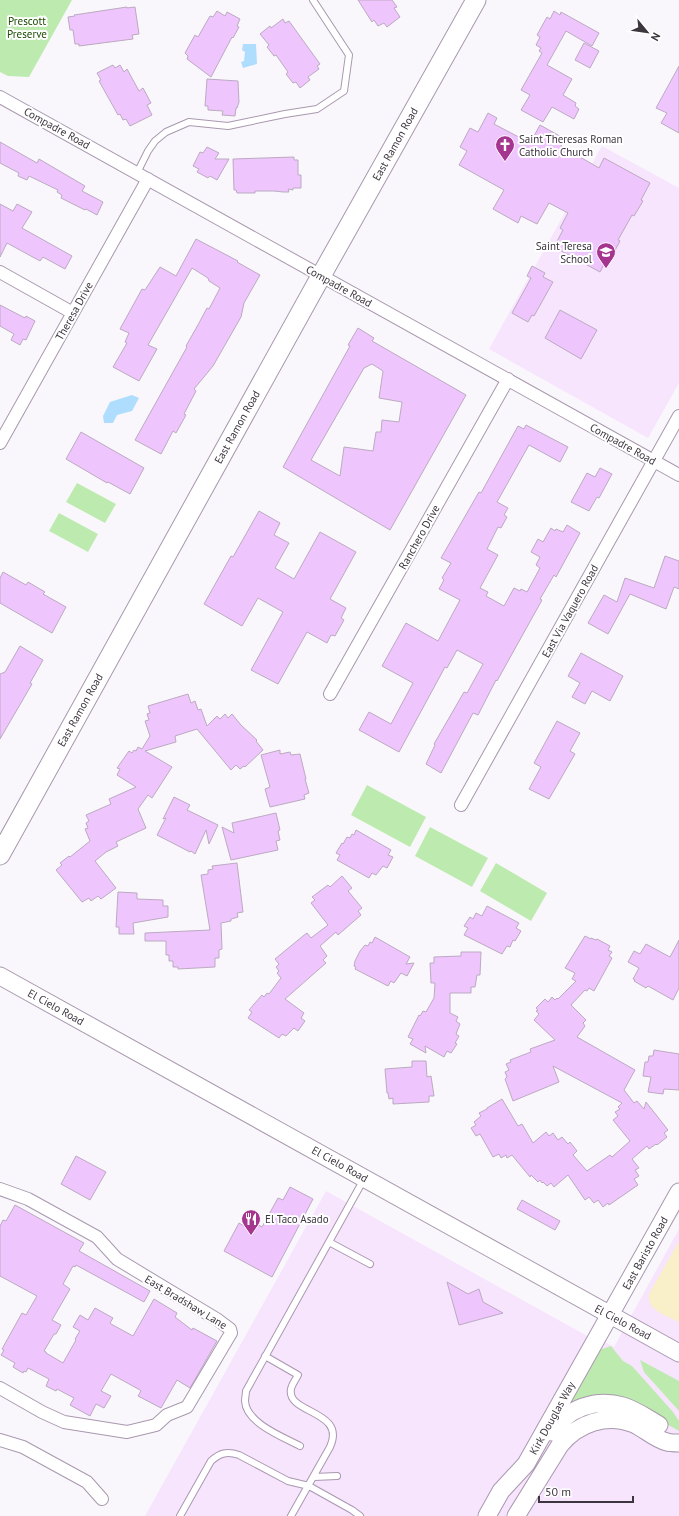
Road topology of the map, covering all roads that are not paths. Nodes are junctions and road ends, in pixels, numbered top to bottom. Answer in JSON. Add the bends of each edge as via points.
{"nodes":[{"id":1,"x":313,"y":0,"type":"edge"},
{"id":2,"x":476,"y":0,"type":"edge"},
{"id":3,"x":0,"y":97,"type":"edge"},
{"id":4,"x":136,"y":173,"type":"junction"},
{"id":5,"x":148,"y":179,"type":"junction"},
{"id":6,"x":0,"y":272,"type":"edge"},
{"id":7,"x":321,"y":276,"type":"junction"},
{"id":8,"x":73,"y":313,"type":"junction"},
{"id":9,"x":508,"y":379,"type":"junction"},
{"id":10,"x":679,"y":416,"type":"edge"},
{"id":11,"x":0,"y":443,"type":"edge"},
{"id":12,"x":654,"y":461,"type":"junction"},
{"id":13,"x":679,"y":475,"type":"edge"},
{"id":14,"x":330,"y":694,"type":"dead end"},
{"id":15,"x":461,"y":805,"type":"dead end"},
{"id":16,"x":0,"y":855,"type":"edge"},
{"id":17,"x":0,"y":976,"type":"edge"},
{"id":18,"x":365,"y":1178,"type":"junction"},
{"id":19,"x":0,"y":1189,"type":"edge"},
{"id":20,"x":679,"y":1192,"type":"edge"},
{"id":21,"x":329,"y":1242,"type":"junction"},
{"id":22,"x":370,"y":1264,"type":"dead end"},
{"id":23,"x":610,"y":1315,"type":"junction"},
{"id":24,"x":679,"y":1353,"type":"edge"},
{"id":25,"x":265,"y":1356,"type":"junction"},
{"id":26,"x":0,"y":1388,"type":"edge"},
{"id":27,"x":0,"y":1440,"type":"edge"},
{"id":28,"x":679,"y":1440,"type":"edge"},
{"id":29,"x":679,"y":1443,"type":"edge"},
{"id":30,"x":300,"y":1446,"type":"dead end"},
{"id":31,"x":526,"y":1464,"type":"junction"},
{"id":32,"x":337,"y":1476,"type":"dead end"},
{"id":33,"x":314,"y":1477,"type":"junction"},
{"id":34,"x":308,"y":1486,"type":"junction"},
{"id":35,"x":102,"y":1500,"type":"dead end"},
{"id":36,"x":180,"y":1516,"type":"edge"},
{"id":37,"x":291,"y":1516,"type":"edge"},
{"id":38,"x":360,"y":1516,"type":"edge"},
{"id":39,"x":487,"y":1516,"type":"edge"},
{"id":40,"x":516,"y":1516,"type":"edge"}],
"edges":[{"from":1,"to":4,"type":"lane","via":[[349,54],[344,92],[317,109],[228,126],[189,122],[166,132],[155,141]]},
{"from":2,"to":7,"type":"main road","name":"East Ramon Road"},
{"from":3,"to":4,"type":"street","name":"Compadre Road"},
{"from":4,"to":5,"type":"street","name":"Compadre Road"},
{"from":5,"to":7,"type":"street","name":"Compadre Road"},
{"from":5,"to":8,"type":"street","name":"Theresa Drive"},
{"from":6,"to":8,"type":"street"},
{"from":7,"to":9,"type":"street","name":"Compadre Road"},
{"from":7,"to":16,"type":"main road","name":"East Ramon Road"},
{"from":8,"to":11,"type":"street","name":"Theresa Drive"},
{"from":9,"to":12,"type":"street","name":"Compadre Road"},
{"from":9,"to":14,"type":"street","name":"Ranchero Drive"},
{"from":10,"to":12,"type":"street","name":"East Via Vaquero Road"},
{"from":12,"to":13,"type":"street","name":"Compadre Road"},
{"from":12,"to":15,"type":"street","name":"East Via Vaquero Road"},
{"from":17,"to":18,"type":"street","name":"El Cielo Road"},
{"from":18,"to":21,"type":"lane"},
{"from":18,"to":23,"type":"street","name":"El Cielo Road"},
{"from":19,"to":26,"type":"street","name":"East Bradshaw Lane","via":[[28,1200],[97,1237],[117,1259],[230,1329],[231,1333],[187,1407],[156,1424],[127,1432],[64,1422]]},
{"from":20,"to":23,"type":"street","name":"East Baristo Road"},
{"from":21,"to":22,"type":"lane"},
{"from":21,"to":25,"type":"lane"},
{"from":23,"to":24,"type":"street","name":"El Cielo Road"},
{"from":23,"to":31,"type":"street","name":"Kirk Douglas Way"},
{"from":25,"to":30,"type":"lane","via":[[246,1391],[245,1402],[260,1424]]},
{"from":25,"to":33,"type":"lane","via":[[298,1375],[291,1389],[294,1400],[322,1417],[332,1428],[332,1443]]},
{"from":27,"to":35,"type":"street","via":[[23,1447],[86,1482]]},
{"from":28,"to":31,"type":"street","via":[[672,1432],[632,1410],[615,1404],[597,1404],[579,1408],[562,1419],[536,1456]]},
{"from":29,"to":40,"type":"street","via":[[666,1442],[634,1424],[622,1421],[599,1420],[578,1427],[560,1445]]},
{"from":31,"to":39,"type":"street","name":"Kirk Douglas Way","via":[[501,1491]]},
{"from":32,"to":33,"type":"lane"},
{"from":33,"to":34,"type":"lane"},
{"from":34,"to":36,"type":"lane","via":[[288,1482],[239,1455],[224,1452],[211,1461]]},
{"from":34,"to":37,"type":"lane"},
{"from":34,"to":38,"type":"lane"}]}
